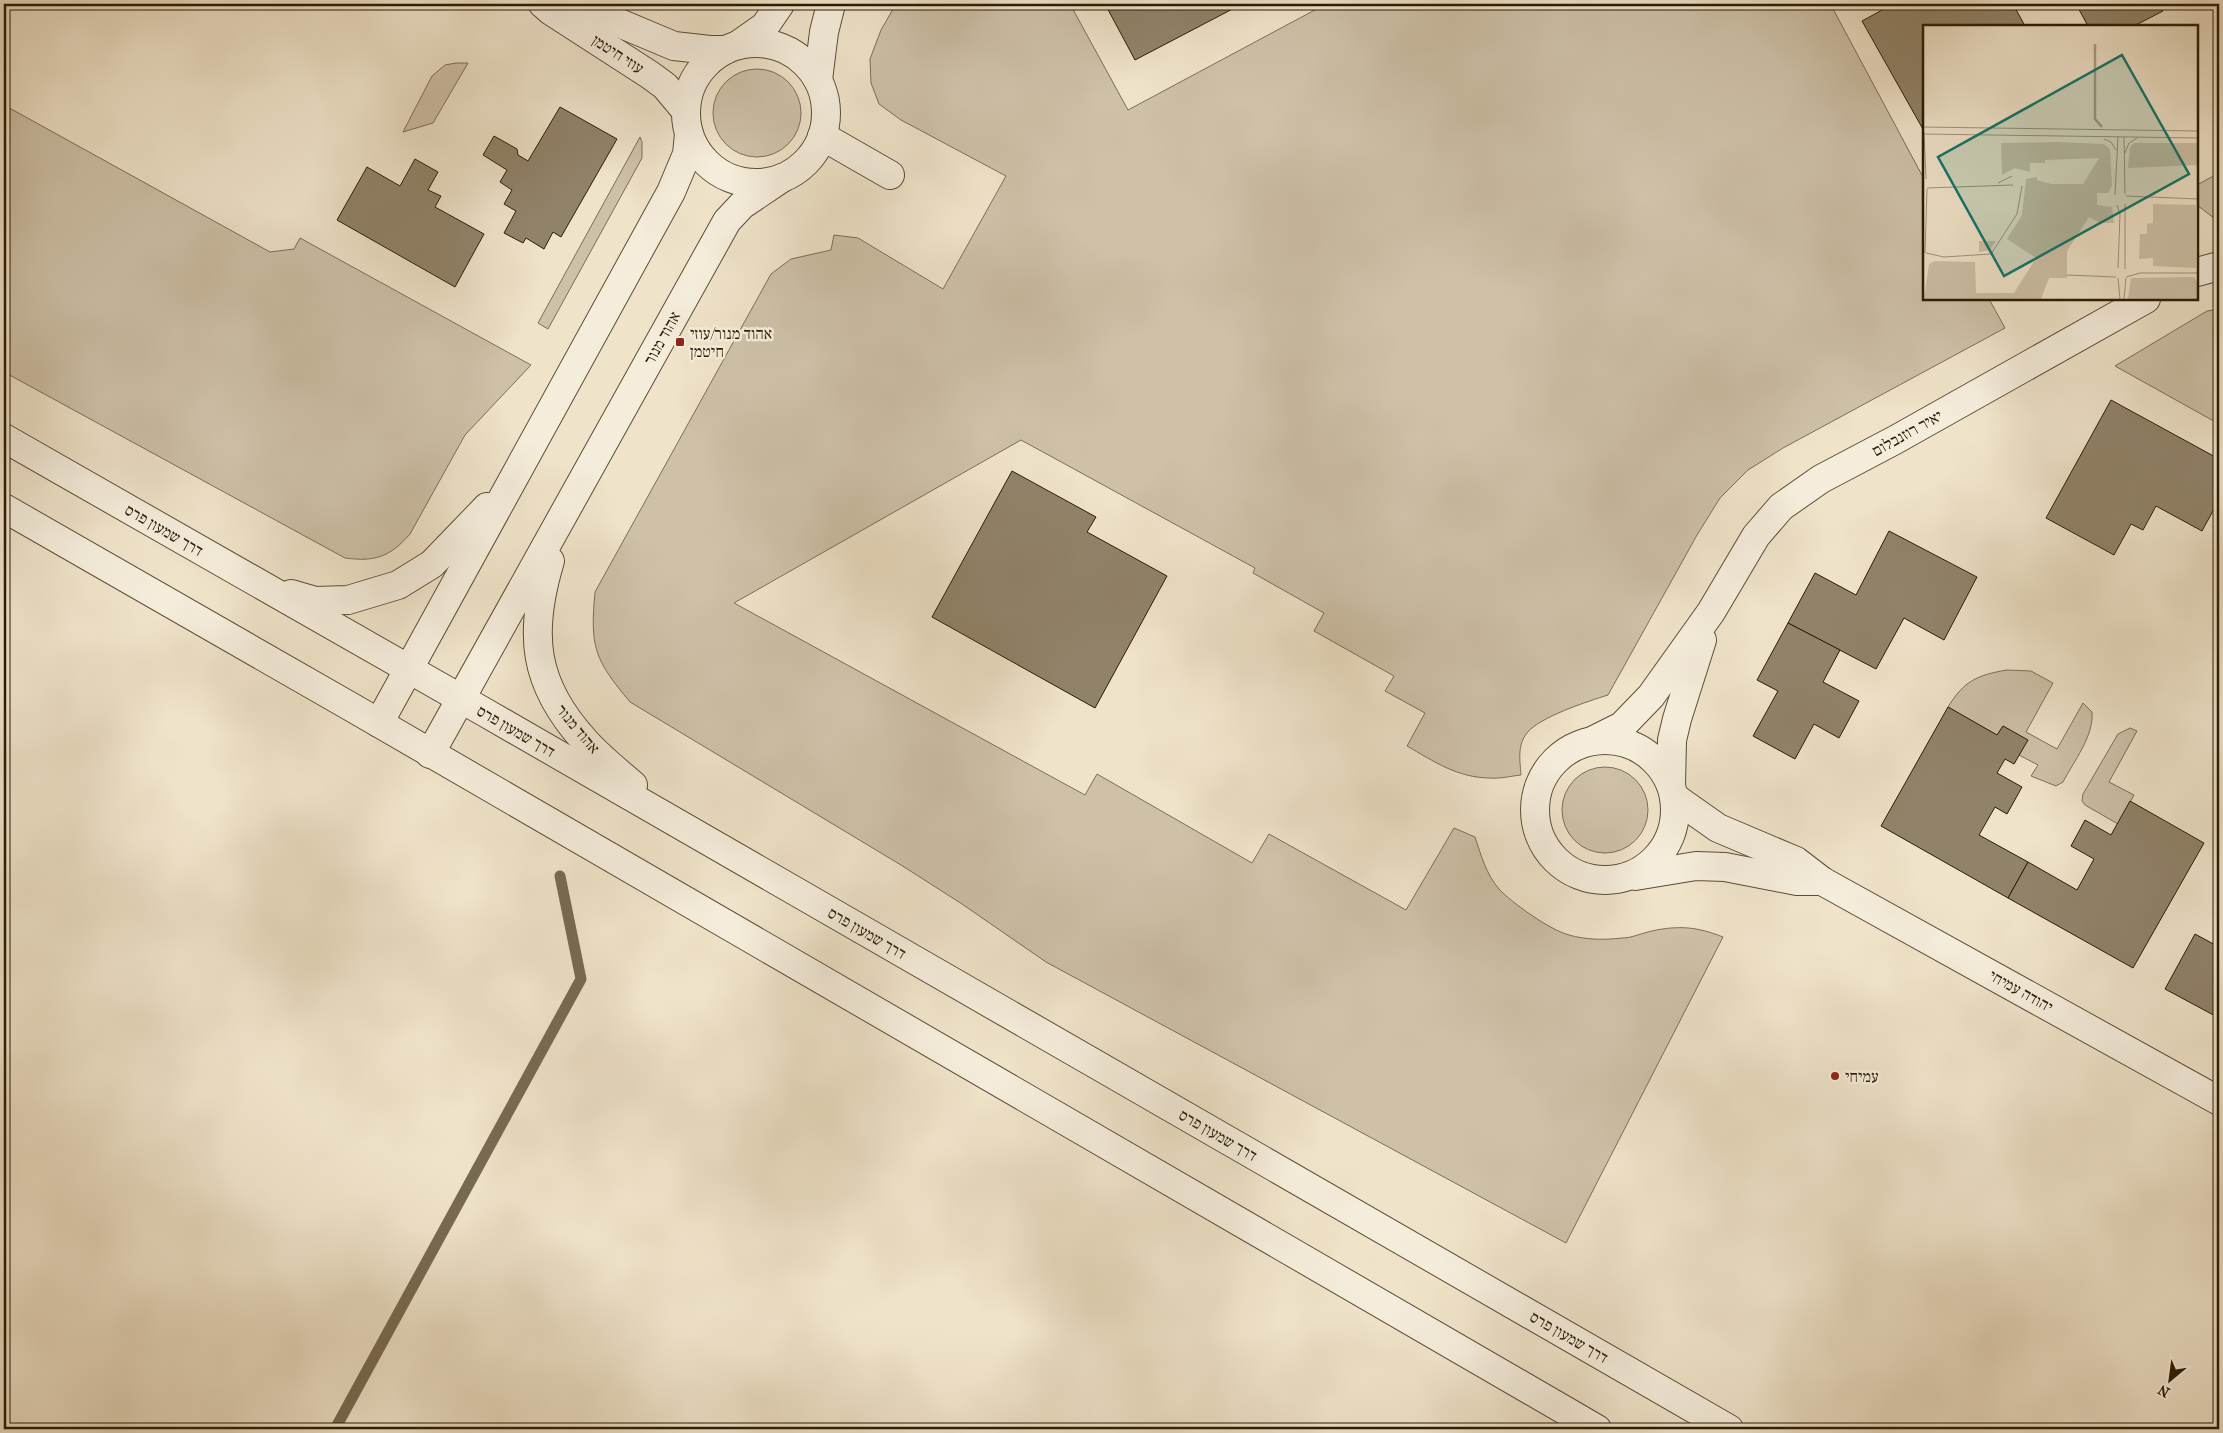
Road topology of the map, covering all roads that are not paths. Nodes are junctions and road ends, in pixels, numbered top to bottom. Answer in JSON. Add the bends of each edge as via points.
{"nodes":[{"id":1,"x":543,"y":4,"type":"edge"},
{"id":2,"x":574,"y":4,"type":"edge"},
{"id":3,"x":780,"y":4,"type":"edge"},
{"id":4,"x":831,"y":4,"type":"edge"},
{"id":5,"x":731,"y":48,"type":"junction"},
{"id":6,"x":818,"y":80,"type":"junction"},
{"id":7,"x":687,"y":123,"type":"junction"},
{"id":8,"x":822,"y":136,"type":"junction"},
{"id":9,"x":890,"y":175,"type":"dead end"},
{"id":10,"x":782,"y":178,"type":"junction"},
{"id":11,"x":2219,"y":266,"type":"edge"},
{"id":12,"x":2198,"y":272,"type":"edge"},
{"id":13,"x":2144,"y":300,"type":"edge"},
{"id":14,"x":4,"y":438,"type":"edge"},
{"id":15,"x":511,"y":483,"type":"junction"},
{"id":16,"x":4,"y":508,"type":"edge"},
{"id":17,"x":563,"y":516,"type":"junction"},
{"id":18,"x":260,"y":585,"type":"junction"},
{"id":19,"x":1710,"y":612,"type":"junction"},
{"id":20,"x":408,"y":669,"type":"junction"},
{"id":21,"x":461,"y":699,"type":"junction"},
{"id":22,"x":379,"y":723,"type":"junction"},
{"id":23,"x":1592,"y":741,"type":"junction"},
{"id":24,"x":430,"y":754,"type":"junction"},
{"id":25,"x":1673,"y":791,"type":"junction"},
{"id":26,"x":677,"y":824,"type":"junction"},
{"id":27,"x":1628,"y":877,"type":"junction"},
{"id":28,"x":1822,"y":880,"type":"junction"},
{"id":29,"x":2219,"y":1101,"type":"edge"},
{"id":30,"x":1597,"y":1429,"type":"edge"},
{"id":31,"x":1729,"y":1429,"type":"edge"}],
"edges":[{"from":1,"to":7,"type":"street","name":"עוזי חיטמן","via":[[665,86]]},
{"from":2,"to":5,"type":"street","name":"עוזי חיטמן","via":[[674,46],[710,50]]},
{"from":3,"to":5,"type":"street","via":[[765,26]]},
{"from":4,"to":6,"type":"street"},
{"from":5,"to":6,"type":"street","via":[[760,42],[783,48],[803,60]]},
{"from":5,"to":7,"type":"street","via":[[717,54],[700,70],[690,89]]},
{"from":6,"to":8,"type":"street","via":[[825,102],[826,125]]},
{"from":7,"to":10,"type":"street","via":[[700,154],[716,170],[736,180],[760,183]]},
{"from":7,"to":15,"type":"street","via":[[687,154],[670,192]]},
{"from":8,"to":9,"type":"street"},
{"from":8,"to":10,"type":"street","via":[[802,166]]},
{"from":10,"to":17,"type":"street","name":"אהוד מנור","via":[[742,205],[727,221]]},
{"from":11,"to":12,"type":"street"},
{"from":13,"to":19,"type":"street","name":"יאיר רוזנבלום","via":[[1821,479],[1781,507],[1756,536]]},
{"from":14,"to":18,"type":"street","name":"דרך שמעון פרס"},
{"from":15,"to":18,"type":"street","via":[[432,564],[398,585],[348,600],[315,601]]},
{"from":15,"to":20,"type":"street"},
{"from":16,"to":22,"type":"street"},
{"from":17,"to":21,"type":"street","name":"אהוד מנור"},
{"from":17,"to":26,"type":"street","name":"אהוד מנור","via":[[540,592],[537,648],[548,688],[556,704],[586,743]]},
{"from":18,"to":20,"type":"street","name":"דרך שמעון פרס"},
{"from":19,"to":23,"type":"street","name":"יאיר רוזנבלום","via":[[1672,669],[1637,712],[1622,726]]},
{"from":19,"to":25,"type":"street","name":"יאיר רוזנבלום","via":[[1672,740]]},
{"from":20,"to":21,"type":"street","name":"דרך שמעון פרס"},
{"from":20,"to":22,"type":"street"},
{"from":21,"to":24,"type":"street","name":"אהוד מנור"},
{"from":21,"to":26,"type":"street","name":"דרך שמעון פרס"},
{"from":22,"to":24,"type":"street"},
{"from":23,"to":25,"type":"street","via":[[1615,741],[1636,748],[1657,763]]},
{"from":23,"to":27,"type":"street","via":[[1570,749],[1552,763],[1540,783],[1535,804],[1537,828],[1547,849],[1562,866],[1583,876],[1605,881]]},
{"from":24,"to":30,"type":"street"},
{"from":25,"to":27,"type":"street","via":[[1675,823],[1666,847],[1648,866]]},
{"from":25,"to":28,"type":"street","name":"יהודה עמיחי","via":[[1718,828],[1796,861]]},
{"from":26,"to":31,"type":"street","name":"דרך שמעון פרס"},
{"from":27,"to":28,"type":"street","via":[[1696,866],[1724,867],[1796,881]]},
{"from":28,"to":29,"type":"street","name":"יהודה עמיחי"}]}
